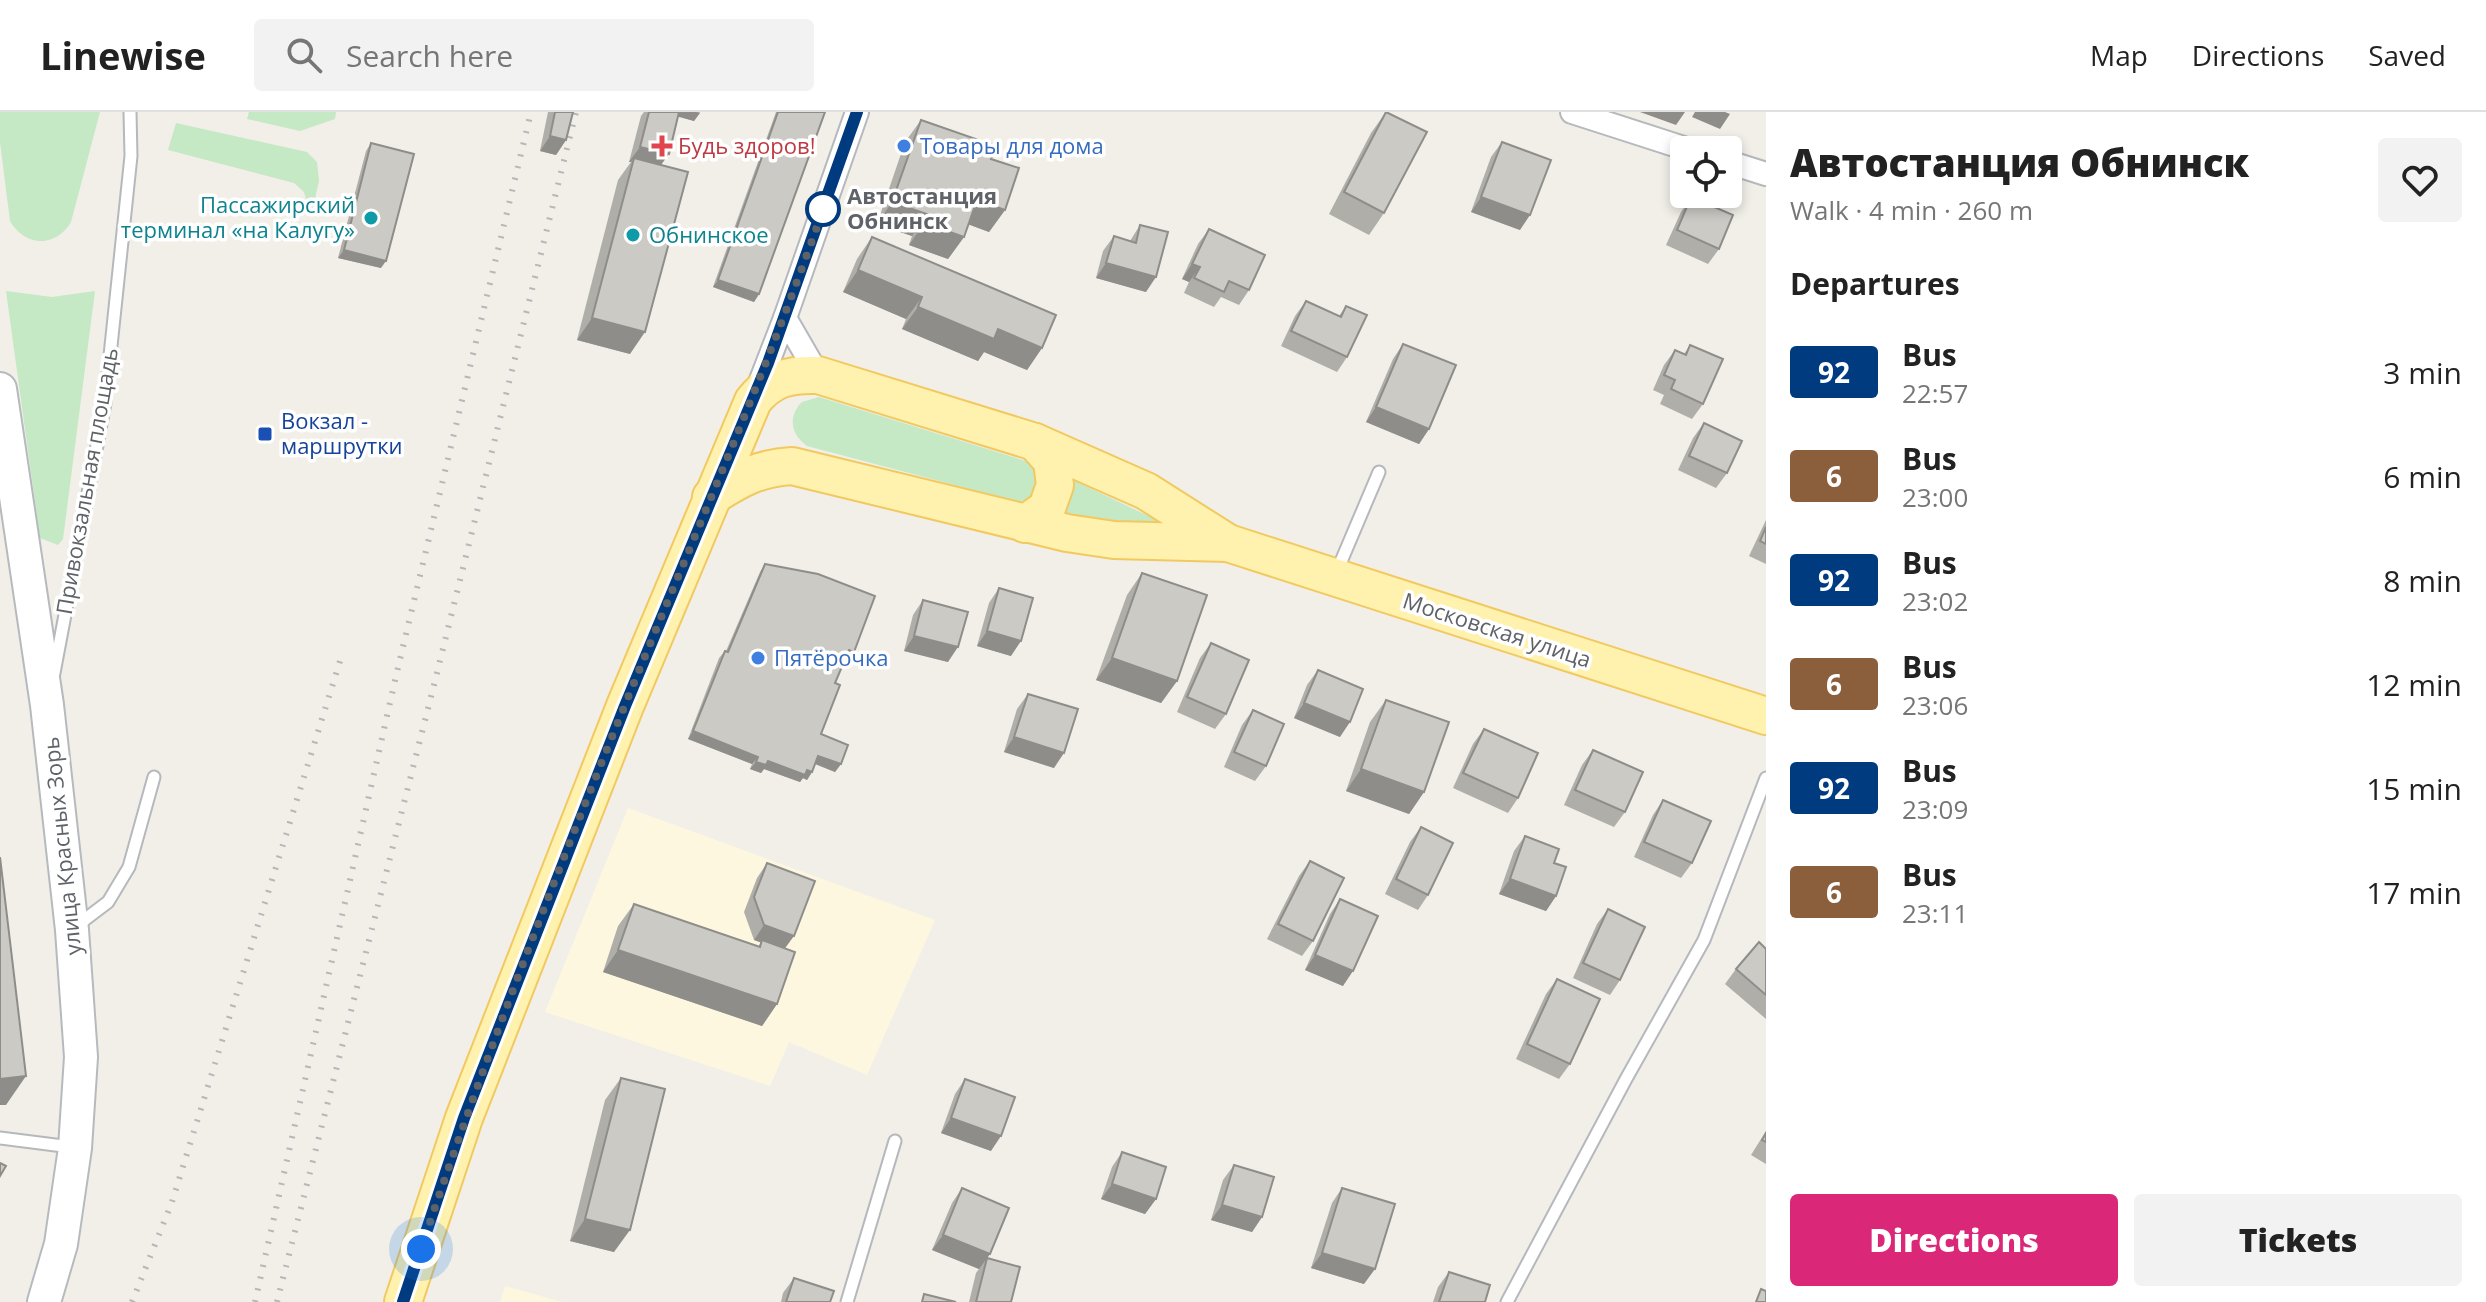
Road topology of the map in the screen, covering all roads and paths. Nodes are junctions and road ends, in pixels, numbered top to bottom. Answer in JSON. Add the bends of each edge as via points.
{"nodes":[{"id":1,"x":130,"y":112,"type":"edge"},
{"id":2,"x":857,"y":112,"type":"edge"},
{"id":3,"x":1572,"y":112,"type":"edge"},
{"id":4,"x":1670,"y":144,"type":"edge"},
{"id":5,"x":1742,"y":166,"type":"edge"},
{"id":6,"x":1766,"y":174,"type":"edge"},
{"id":7,"x":785,"y":318,"type":"junction"},
{"id":8,"x":818,"y":375,"type":"junction"},
{"id":9,"x":0,"y":389,"type":"edge"},
{"id":10,"x":753,"y":401,"type":"junction"},
{"id":11,"x":3,"y":427,"type":"edge"},
{"id":12,"x":1035,"y":442,"type":"junction"},
{"id":13,"x":792,"y":466,"type":"junction"},
{"id":14,"x":1379,"y":472,"type":"dead end"},
{"id":15,"x":711,"y":497,"type":"junction"},
{"id":16,"x":1025,"y":524,"type":"junction"},
{"id":17,"x":1228,"y":543,"type":"junction"},
{"id":18,"x":1335,"y":577,"type":"junction"},
{"id":19,"x":47,"y":705,"type":"junction"},
{"id":20,"x":1766,"y":716,"type":"edge"},
{"id":21,"x":154,"y":777,"type":"dead end"},
{"id":22,"x":1766,"y":778,"type":"edge"},
{"id":23,"x":72,"y":930,"type":"junction"},
{"id":24,"x":0,"y":1138,"type":"edge"},
{"id":25,"x":895,"y":1141,"type":"dead end"},
{"id":26,"x":75,"y":1148,"type":"junction"},
{"id":27,"x":44,"y":1302,"type":"edge"},
{"id":28,"x":403,"y":1302,"type":"edge"},
{"id":29,"x":847,"y":1302,"type":"edge"},
{"id":30,"x":1507,"y":1302,"type":"edge"}],
"edges":[{"from":1,"to":19,"type":"lane","name":"Привокзальная площадь","via":[[131,156],[105,403]]},
{"from":2,"to":7,"type":"street"},
{"from":3,"to":4,"type":"street"},
{"from":5,"to":6,"type":"street"},
{"from":7,"to":8,"type":"street"},
{"from":7,"to":10,"type":"street"},
{"from":8,"to":10,"type":"main road","name":"Московская улица","via":[[783,377]]},
{"from":8,"to":12,"type":"main road","name":"Московская улица"},
{"from":9,"to":11,"type":"street","name":"улица Красных Зорь"},
{"from":10,"to":13,"type":"main road","via":[[756,432]]},
{"from":10,"to":15,"type":"main road"},
{"from":11,"to":19,"type":"street","name":"улица Красных Зорь"},
{"from":12,"to":16,"type":"main road","via":[[1052,461],[1055,485],[1047,508]]},
{"from":12,"to":17,"type":"main road","name":"Московская улица","via":[[1146,491]]},
{"from":13,"to":15,"type":"main road","name":"Московская улица","via":[[745,475]]},
{"from":13,"to":16,"type":"main road","name":"Московская улица"},
{"from":14,"to":18,"type":"lane"},
{"from":15,"to":28,"type":"main road","via":[[464,1118]]},
{"from":16,"to":17,"type":"main road","name":"Московская улица","via":[[1114,540]]},
{"from":17,"to":18,"type":"main road","name":"Московская улица"},
{"from":18,"to":20,"type":"main road","name":"Московская улица"},
{"from":19,"to":23,"type":"street","name":"улица Красных Зорь"},
{"from":21,"to":23,"type":"lane","via":[[129,867],[108,902]]},
{"from":22,"to":30,"type":"lane","via":[[1704,940]]},
{"from":23,"to":26,"type":"street","name":"улица Красных Зорь","via":[[81,1057]]},
{"from":24,"to":26,"type":"lane"},
{"from":25,"to":29,"type":"lane"},
{"from":26,"to":27,"type":"street","name":"улица Красных Зорь","via":[[61,1244]]}]}
